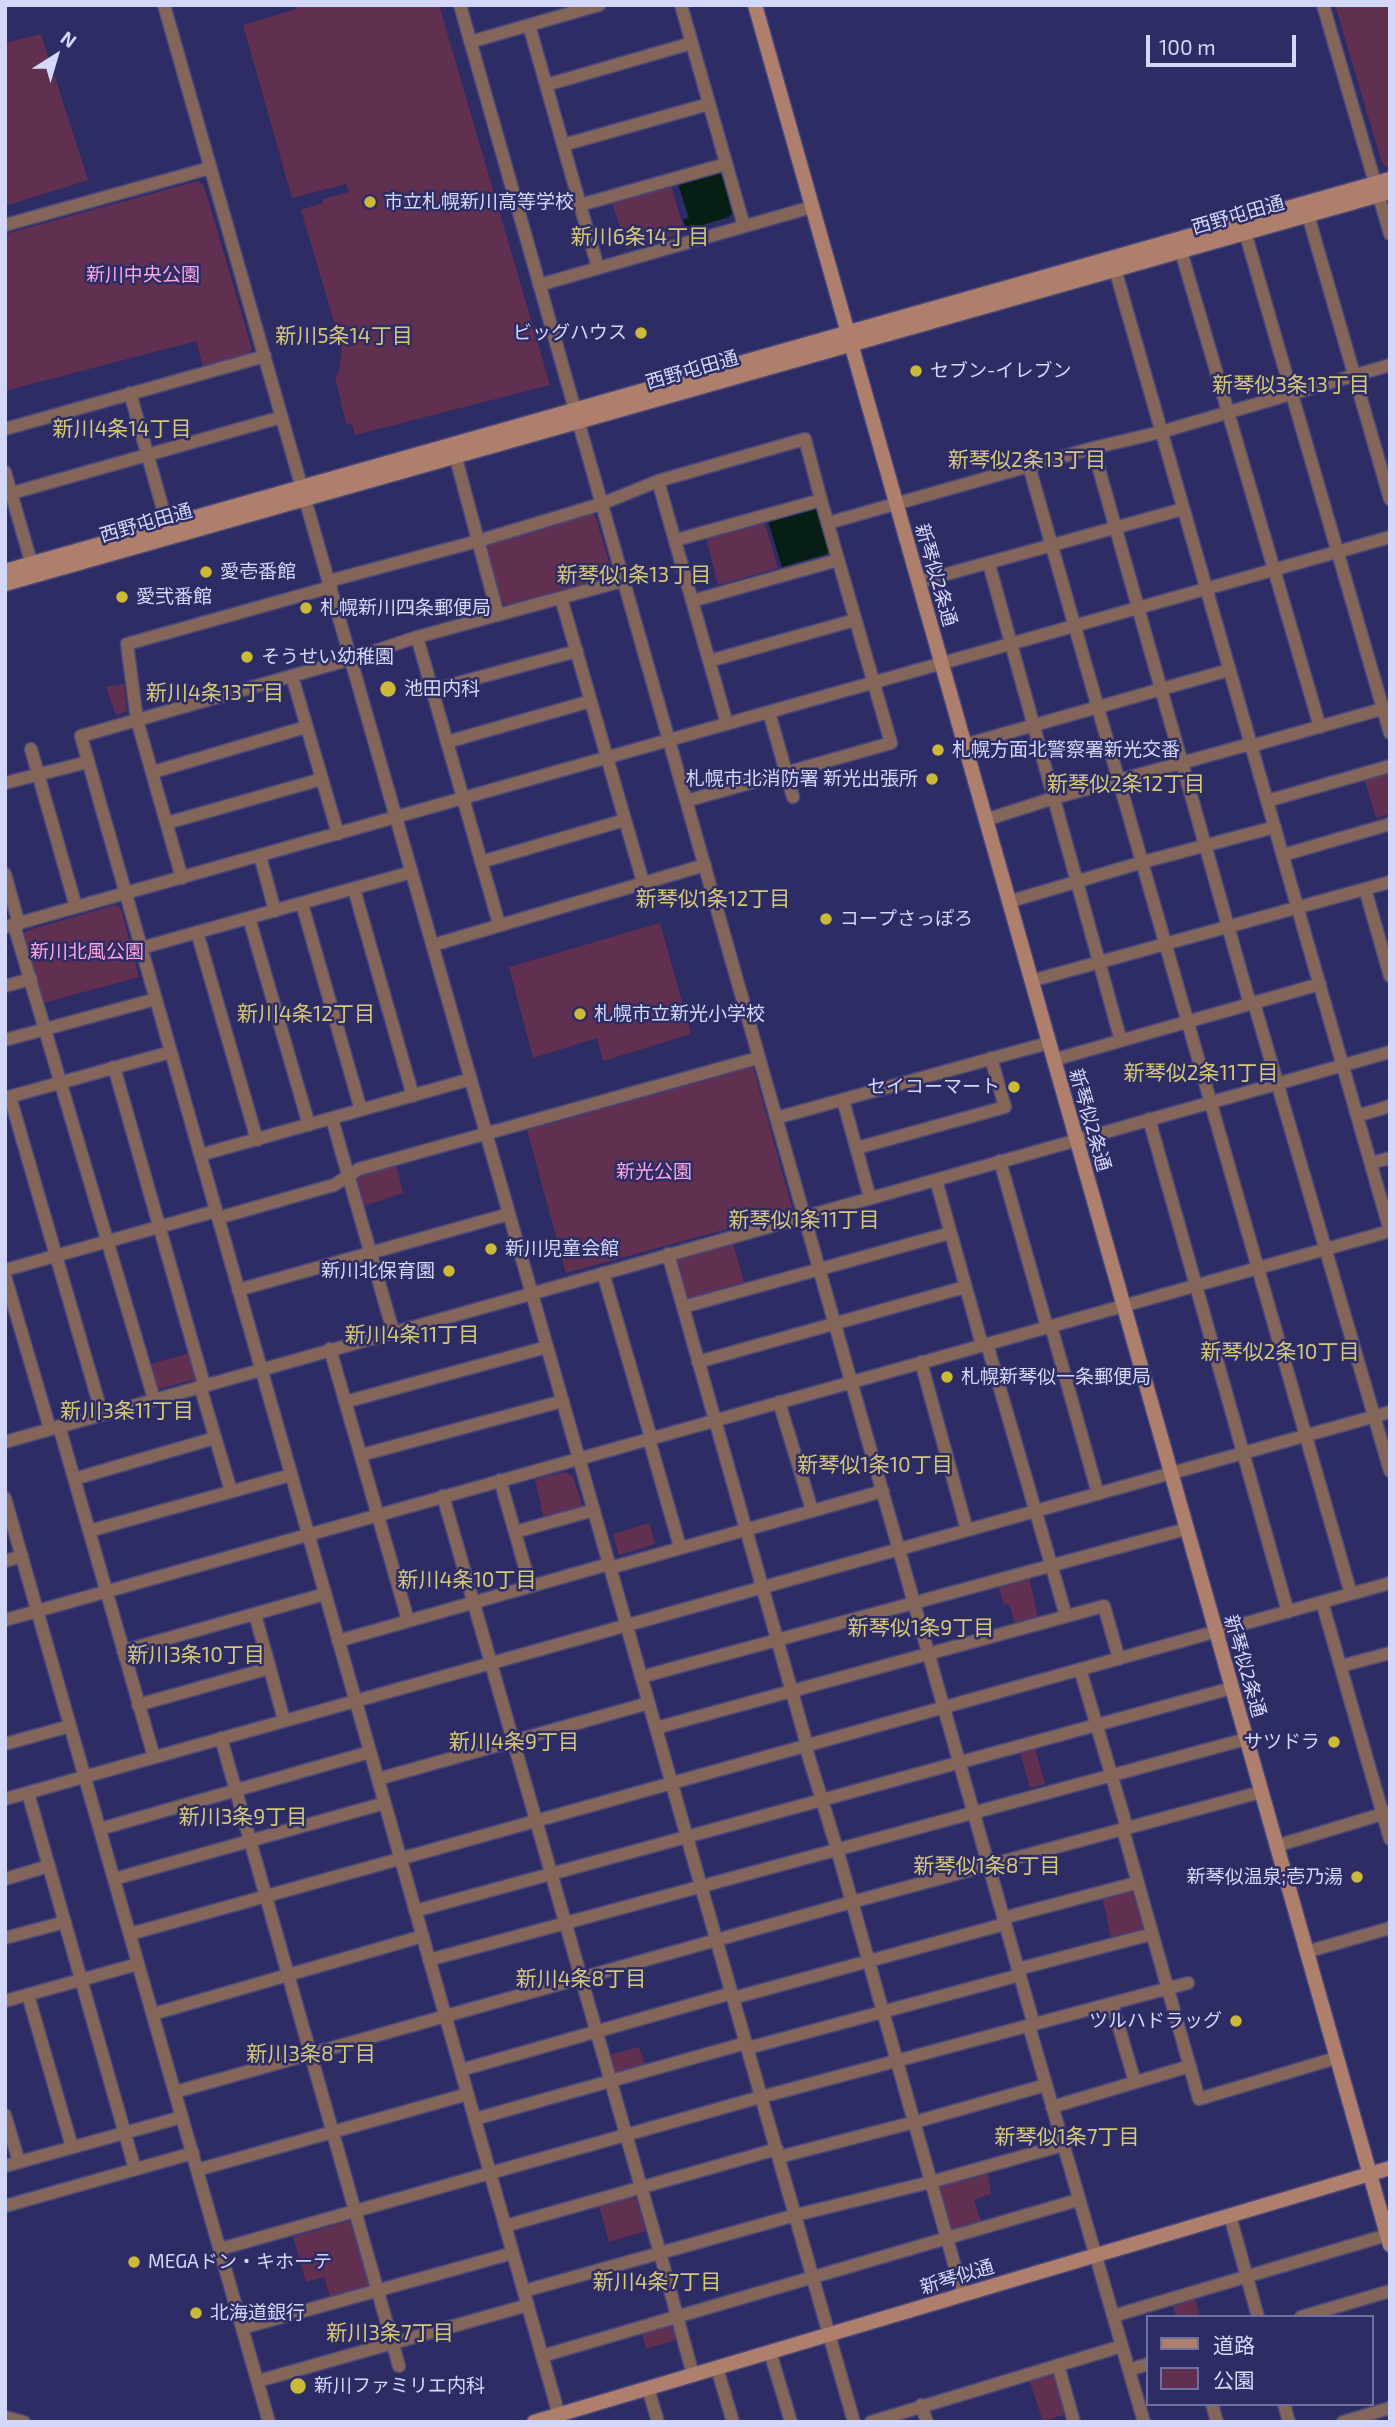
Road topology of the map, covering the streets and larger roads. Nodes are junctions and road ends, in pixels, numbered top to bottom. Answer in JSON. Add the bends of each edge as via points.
{"nodes":[{"id":1,"x":164,"y":5,"type":"edge"},
{"id":2,"x":460,"y":5,"type":"edge"},
{"id":3,"x":599,"y":5,"type":"edge"},
{"id":4,"x":681,"y":5,"type":"edge"},
{"id":5,"x":755,"y":5,"type":"edge"},
{"id":6,"x":1323,"y":5,"type":"edge"},
{"id":7,"x":529,"y":25,"type":"junction"},
{"id":8,"x":470,"y":42,"type":"junction"},
{"id":9,"x":692,"y":43,"type":"junction"},
{"id":10,"x":546,"y":85,"type":"junction"},
{"id":11,"x":709,"y":104,"type":"junction"},
{"id":12,"x":563,"y":145,"type":"junction"},
{"id":13,"x":726,"y":164,"type":"junction"},
{"id":14,"x":210,"y":168,"type":"junction"},
{"id":15,"x":1383,"y":187,"type":"edge"},
{"id":16,"x":580,"y":205,"type":"junction"},
{"id":17,"x":812,"y":207,"type":"junction"},
{"id":18,"x":1308,"y":215,"type":"junction"},
{"id":19,"x":5,"y":225,"type":"edge"},
{"id":20,"x":744,"y":226,"type":"junction"},
{"id":21,"x":1243,"y":227,"type":"junction"},
{"id":22,"x":1390,"y":233,"type":"edge"},
{"id":23,"x":1181,"y":251,"type":"junction"},
{"id":24,"x":598,"y":268,"type":"junction"},
{"id":25,"x":1115,"y":269,"type":"junction"},
{"id":26,"x":539,"y":285,"type":"junction"},
{"id":27,"x":849,"y":339,"type":"junction"},
{"id":28,"x":265,"y":356,"type":"junction"},
{"id":29,"x":1390,"y":365,"type":"edge"},
{"id":30,"x":1354,"y":375,"type":"junction"},
{"id":31,"x":130,"y":393,"type":"junction"},
{"id":32,"x":1292,"y":393,"type":"junction"},
{"id":33,"x":1229,"y":411,"type":"junction"},
{"id":34,"x":576,"y":415,"type":"junction"},
{"id":35,"x":282,"y":417,"type":"junction"},
{"id":36,"x":5,"y":429,"type":"edge"},
{"id":37,"x":1161,"y":432,"type":"junction"},
{"id":38,"x":1093,"y":448,"type":"junction"},
{"id":39,"x":453,"y":450,"type":"junction"},
{"id":40,"x":148,"y":455,"type":"junction"},
{"id":41,"x":1029,"y":466,"type":"junction"},
{"id":42,"x":5,"y":472,"type":"edge"},
{"id":43,"x":658,"y":481,"type":"junction"},
{"id":44,"x":304,"y":492,"type":"junction"},
{"id":45,"x":8,"y":495,"type":"edge"},
{"id":46,"x":1390,"y":499,"type":"edge"},
{"id":47,"x":821,"y":500,"type":"junction"},
{"id":48,"x":601,"y":504,"type":"junction"},
{"id":49,"x":896,"y":505,"type":"junction"},
{"id":50,"x":1183,"y":509,"type":"junction"},
{"id":51,"x":828,"y":523,"type":"junction"},
{"id":52,"x":1115,"y":528,"type":"junction"},
{"id":53,"x":169,"y":530,"type":"junction"},
{"id":54,"x":1390,"y":537,"type":"edge"},
{"id":55,"x":676,"y":540,"type":"junction"},
{"id":56,"x":478,"y":541,"type":"junction"},
{"id":57,"x":1052,"y":545,"type":"junction"},
{"id":58,"x":1338,"y":552,"type":"junction"},
{"id":59,"x":838,"y":560,"type":"junction"},
{"id":60,"x":989,"y":564,"type":"junction"},
{"id":61,"x":33,"y":570,"type":"junction"},
{"id":62,"x":1274,"y":570,"type":"junction"},
{"id":63,"x":5,"y":571,"type":"edge"},
{"id":64,"x":622,"y":581,"type":"junction"},
{"id":65,"x":918,"y":582,"type":"junction"},
{"id":66,"x":5,"y":584,"type":"edge"},
{"id":67,"x":330,"y":584,"type":"junction"},
{"id":68,"x":1206,"y":589,"type":"junction"},
{"id":69,"x":561,"y":598,"type":"junction"},
{"id":70,"x":692,"y":601,"type":"junction"},
{"id":71,"x":1138,"y":608,"type":"junction"},
{"id":72,"x":498,"y":615,"type":"junction"},
{"id":73,"x":855,"y":620,"type":"junction"},
{"id":74,"x":1075,"y":625,"type":"junction"},
{"id":75,"x":417,"y":637,"type":"junction"},
{"id":76,"x":1011,"y":643,"type":"junction"},
{"id":77,"x":577,"y":651,"type":"junction"},
{"id":78,"x":351,"y":659,"type":"junction"},
{"id":79,"x":709,"y":661,"type":"junction"},
{"id":80,"x":941,"y":663,"type":"junction"},
{"id":81,"x":1229,"y":670,"type":"junction"},
{"id":82,"x":292,"y":676,"type":"junction"},
{"id":83,"x":873,"y":682,"type":"junction"},
{"id":84,"x":1160,"y":688,"type":"junction"},
{"id":85,"x":432,"y":690,"type":"junction"},
{"id":86,"x":591,"y":701,"type":"junction"},
{"id":87,"x":1098,"y":706,"type":"junction"},
{"id":88,"x":1386,"y":708,"type":"edge"},
{"id":89,"x":769,"y":712,"type":"junction"},
{"id":90,"x":137,"y":720,"type":"junction"},
{"id":91,"x":727,"y":724,"type":"junction"},
{"id":92,"x":1033,"y":724,"type":"junction"},
{"id":93,"x":306,"y":727,"type":"junction"},
{"id":94,"x":1320,"y":727,"type":"junction"},
{"id":95,"x":1390,"y":733,"type":"edge"},
{"id":96,"x":668,"y":740,"type":"junction"},
{"id":97,"x":447,"y":742,"type":"junction"},
{"id":98,"x":964,"y":745,"type":"junction"},
{"id":99,"x":1251,"y":746,"type":"junction"},
{"id":100,"x":31,"y":749,"type":"dead end"},
{"id":101,"x":607,"y":758,"type":"junction"},
{"id":102,"x":88,"y":762,"type":"junction"},
{"id":103,"x":1182,"y":762,"type":"junction"},
{"id":104,"x":1390,"y":766,"type":"edge"},
{"id":105,"x":153,"y":772,"type":"junction"},
{"id":106,"x":787,"y":772,"type":"junction"},
{"id":107,"x":38,"y":773,"type":"junction"},
{"id":108,"x":322,"y":779,"type":"junction"},
{"id":109,"x":1119,"y":780,"type":"junction"},
{"id":110,"x":5,"y":783,"type":"edge"},
{"id":111,"x":793,"y":797,"type":"dead end"},
{"id":112,"x":1054,"y":798,"type":"junction"},
{"id":113,"x":462,"y":799,"type":"junction"},
{"id":114,"x":686,"y":801,"type":"junction"},
{"id":115,"x":1267,"y":801,"type":"junction"},
{"id":116,"x":397,"y":818,"type":"junction"},
{"id":117,"x":625,"y":820,"type":"junction"},
{"id":118,"x":985,"y":820,"type":"junction"},
{"id":119,"x":167,"y":824,"type":"junction"},
{"id":120,"x":1390,"y":824,"type":"edge"},
{"id":121,"x":1275,"y":827,"type":"junction"},
{"id":122,"x":338,"y":834,"type":"junction"},
{"id":123,"x":1205,"y":845,"type":"junction"},
{"id":124,"x":1283,"y":855,"type":"junction"},
{"id":125,"x":260,"y":856,"type":"junction"},
{"id":126,"x":481,"y":862,"type":"junction"},
{"id":127,"x":1143,"y":862,"type":"junction"},
{"id":128,"x":705,"y":865,"type":"junction"},
{"id":129,"x":412,"y":872,"type":"junction"},
{"id":130,"x":5,"y":874,"type":"edge"},
{"id":131,"x":182,"y":877,"type":"junction"},
{"id":132,"x":1078,"y":881,"type":"junction"},
{"id":133,"x":1390,"y":882,"type":"edge"},
{"id":134,"x":643,"y":883,"type":"junction"},
{"id":135,"x":354,"y":889,"type":"junction"},
{"id":136,"x":1365,"y":889,"type":"junction"},
{"id":137,"x":125,"y":893,"type":"junction"},
{"id":138,"x":1008,"y":902,"type":"junction"},
{"id":139,"x":302,"y":904,"type":"junction"},
{"id":140,"x":76,"y":907,"type":"junction"},
{"id":141,"x":1298,"y":907,"type":"junction"},
{"id":142,"x":275,"y":911,"type":"junction"},
{"id":143,"x":249,"y":918,"type":"junction"},
{"id":144,"x":499,"y":924,"type":"junction"},
{"id":145,"x":13,"y":925,"type":"edge"},
{"id":146,"x":1228,"y":926,"type":"junction"},
{"id":147,"x":197,"y":933,"type":"junction"},
{"id":148,"x":1165,"y":943,"type":"junction"},
{"id":149,"x":433,"y":944,"type":"junction"},
{"id":150,"x":141,"y":948,"type":"junction"},
{"id":151,"x":1100,"y":962,"type":"junction"},
{"id":152,"x":1390,"y":976,"type":"edge"},
{"id":153,"x":31,"y":979,"type":"junction"},
{"id":154,"x":1031,"y":982,"type":"junction"},
{"id":155,"x":1320,"y":984,"type":"junction"},
{"id":156,"x":5,"y":986,"type":"edge"},
{"id":157,"x":156,"y":999,"type":"junction"},
{"id":158,"x":1252,"y":1004,"type":"junction"},
{"id":159,"x":1188,"y":1023,"type":"junction"},
{"id":160,"x":46,"y":1028,"type":"junction"},
{"id":161,"x":5,"y":1040,"type":"edge"},
{"id":162,"x":1121,"y":1041,"type":"junction"},
{"id":163,"x":1048,"y":1043,"type":"junction"},
{"id":164,"x":171,"y":1052,"type":"junction"},
{"id":165,"x":1390,"y":1052,"type":"edge"},
{"id":166,"x":758,"y":1058,"type":"junction"},
{"id":167,"x":991,"y":1058,"type":"junction"},
{"id":168,"x":1053,"y":1060,"type":"junction"},
{"id":169,"x":1343,"y":1065,"type":"junction"},
{"id":170,"x":114,"y":1066,"type":"junction"},
{"id":171,"x":471,"y":1079,"type":"junction"},
{"id":172,"x":62,"y":1082,"type":"junction"},
{"id":173,"x":1277,"y":1082,"type":"junction"},
{"id":174,"x":413,"y":1096,"type":"junction"},
{"id":175,"x":8,"y":1097,"type":"edge"},
{"id":176,"x":843,"y":1100,"type":"junction"},
{"id":177,"x":1211,"y":1101,"type":"junction"},
{"id":178,"x":1390,"y":1106,"type":"edge"},
{"id":179,"x":361,"y":1110,"type":"junction"},
{"id":180,"x":1357,"y":1116,"type":"junction"},
{"id":181,"x":776,"y":1118,"type":"junction"},
{"id":182,"x":332,"y":1119,"type":"junction"},
{"id":183,"x":1150,"y":1119,"type":"junction"},
{"id":184,"x":309,"y":1125,"type":"junction"},
{"id":185,"x":487,"y":1134,"type":"junction"},
{"id":186,"x":257,"y":1140,"type":"junction"},
{"id":187,"x":1076,"y":1140,"type":"junction"},
{"id":188,"x":857,"y":1148,"type":"junction"},
{"id":189,"x":200,"y":1155,"type":"junction"},
{"id":190,"x":1390,"y":1158,"type":"edge"},
{"id":191,"x":1000,"y":1161,"type":"junction"},
{"id":192,"x":1371,"y":1163,"type":"junction"},
{"id":193,"x":349,"y":1176,"type":"junction"},
{"id":194,"x":936,"y":1180,"type":"junction"},
{"id":195,"x":870,"y":1198,"type":"junction"},
{"id":196,"x":217,"y":1214,"type":"junction"},
{"id":197,"x":509,"y":1214,"type":"junction"},
{"id":198,"x":804,"y":1216,"type":"junction"},
{"id":199,"x":160,"y":1227,"type":"junction"},
{"id":200,"x":1390,"y":1231,"type":"edge"},
{"id":201,"x":950,"y":1234,"type":"junction"},
{"id":202,"x":108,"y":1241,"type":"junction"},
{"id":203,"x":1327,"y":1249,"type":"junction"},
{"id":204,"x":370,"y":1251,"type":"junction"},
{"id":205,"x":668,"y":1254,"type":"junction"},
{"id":206,"x":56,"y":1256,"type":"junction"},
{"id":207,"x":1258,"y":1268,"type":"junction"},
{"id":208,"x":5,"y":1270,"type":"edge"},
{"id":209,"x":819,"y":1270,"type":"junction"},
{"id":210,"x":604,"y":1273,"type":"junction"},
{"id":211,"x":5,"y":1276,"type":"edge"},
{"id":212,"x":1195,"y":1286,"type":"junction"},
{"id":213,"x":965,"y":1287,"type":"junction"},
{"id":214,"x":238,"y":1290,"type":"junction"},
{"id":215,"x":532,"y":1293,"type":"junction"},
{"id":216,"x":1123,"y":1306,"type":"junction"},
{"id":217,"x":683,"y":1307,"type":"junction"},
{"id":218,"x":835,"y":1324,"type":"junction"},
{"id":219,"x":1049,"y":1326,"type":"junction"},
{"id":220,"x":393,"y":1331,"type":"junction"},
{"id":221,"x":985,"y":1344,"type":"junction"},
{"id":222,"x":547,"y":1347,"type":"junction"},
{"id":223,"x":330,"y":1349,"type":"junction"},
{"id":224,"x":698,"y":1362,"type":"junction"},
{"id":225,"x":921,"y":1362,"type":"junction"},
{"id":226,"x":261,"y":1369,"type":"junction"},
{"id":227,"x":851,"y":1382,"type":"junction"},
{"id":228,"x":202,"y":1385,"type":"junction"},
{"id":229,"x":153,"y":1399,"type":"junction"},
{"id":230,"x":563,"y":1401,"type":"junction"},
{"id":231,"x":345,"y":1402,"type":"junction"},
{"id":232,"x":779,"y":1402,"type":"junction"},
{"id":233,"x":1390,"y":1412,"type":"edge"},
{"id":234,"x":102,"y":1414,"type":"junction"},
{"id":235,"x":1374,"y":1416,"type":"junction"},
{"id":236,"x":715,"y":1420,"type":"junction"},
{"id":237,"x":55,"y":1427,"type":"junction"},
{"id":238,"x":1307,"y":1435,"type":"junction"},
{"id":239,"x":215,"y":1438,"type":"junction"},
{"id":240,"x":650,"y":1438,"type":"junction"},
{"id":241,"x":5,"y":1441,"type":"edge"},
{"id":242,"x":1243,"y":1453,"type":"junction"},
{"id":243,"x":360,"y":1455,"type":"junction"},
{"id":244,"x":579,"y":1458,"type":"junction"},
{"id":245,"x":1390,"y":1471,"type":"edge"},
{"id":246,"x":1170,"y":1474,"type":"junction"},
{"id":247,"x":291,"y":1475,"type":"junction"},
{"id":248,"x":74,"y":1479,"type":"junction"},
{"id":249,"x":500,"y":1480,"type":"junction"},
{"id":250,"x":231,"y":1491,"type":"junction"},
{"id":251,"x":883,"y":1491,"type":"junction"},
{"id":252,"x":1098,"y":1494,"type":"junction"},
{"id":253,"x":443,"y":1496,"type":"junction"},
{"id":254,"x":5,"y":1499,"type":"edge"},
{"id":255,"x":594,"y":1510,"type":"junction"},
{"id":256,"x":812,"y":1510,"type":"junction"},
{"id":257,"x":1036,"y":1511,"type":"junction"},
{"id":258,"x":377,"y":1515,"type":"junction"},
{"id":259,"x":746,"y":1528,"type":"junction"},
{"id":260,"x":1186,"y":1529,"type":"junction"},
{"id":261,"x":967,"y":1530,"type":"junction"},
{"id":262,"x":89,"y":1531,"type":"junction"},
{"id":263,"x":515,"y":1532,"type":"junction"},
{"id":264,"x":308,"y":1535,"type":"junction"},
{"id":265,"x":680,"y":1547,"type":"junction"},
{"id":266,"x":898,"y":1549,"type":"junction"},
{"id":267,"x":22,"y":1556,"type":"junction"},
{"id":268,"x":5,"y":1561,"type":"edge"},
{"id":269,"x":1052,"y":1565,"type":"junction"},
{"id":270,"x":610,"y":1566,"type":"junction"},
{"id":271,"x":1390,"y":1583,"type":"edge"},
{"id":272,"x":530,"y":1585,"type":"junction"},
{"id":273,"x":762,"y":1587,"type":"junction"},
{"id":274,"x":107,"y":1592,"type":"junction"},
{"id":275,"x":325,"y":1594,"type":"junction"},
{"id":276,"x":1351,"y":1594,"type":"junction"},
{"id":277,"x":474,"y":1601,"type":"junction"},
{"id":278,"x":1322,"y":1602,"type":"junction"},
{"id":279,"x":914,"y":1603,"type":"junction"},
{"id":280,"x":37,"y":1611,"type":"junction"},
{"id":281,"x":1288,"y":1612,"type":"junction"},
{"id":282,"x":255,"y":1614,"type":"junction"},
{"id":283,"x":1066,"y":1616,"type":"junction"},
{"id":284,"x":5,"y":1620,"type":"edge"},
{"id":285,"x":408,"y":1620,"type":"junction"},
{"id":286,"x":626,"y":1624,"type":"junction"},
{"id":287,"x":1216,"y":1632,"type":"junction"},
{"id":288,"x":777,"y":1640,"type":"junction"},
{"id":289,"x":338,"y":1641,"type":"junction"},
{"id":290,"x":123,"y":1651,"type":"junction"},
{"id":291,"x":1390,"y":1653,"type":"edge"},
{"id":292,"x":928,"y":1654,"type":"junction"},
{"id":293,"x":1119,"y":1659,"type":"junction"},
{"id":294,"x":491,"y":1662,"type":"junction"},
{"id":295,"x":1341,"y":1666,"type":"junction"},
{"id":296,"x":270,"y":1668,"type":"junction"},
{"id":297,"x":1080,"y":1669,"type":"junction"},
{"id":298,"x":641,"y":1677,"type":"junction"},
{"id":299,"x":1232,"y":1688,"type":"junction"},
{"id":300,"x":792,"y":1690,"type":"junction"},
{"id":301,"x":355,"y":1700,"type":"junction"},
{"id":302,"x":649,"y":1703,"type":"junction"},
{"id":303,"x":138,"y":1705,"type":"junction"},
{"id":304,"x":943,"y":1707,"type":"junction"},
{"id":305,"x":284,"y":1720,"type":"junction"},
{"id":306,"x":1097,"y":1724,"type":"junction"},
{"id":307,"x":70,"y":1726,"type":"junction"},
{"id":308,"x":656,"y":1728,"type":"junction"},
{"id":309,"x":221,"y":1738,"type":"junction"},
{"id":310,"x":1246,"y":1739,"type":"junction"},
{"id":311,"x":513,"y":1741,"type":"junction"},
{"id":312,"x":5,"y":1744,"type":"edge"},
{"id":313,"x":806,"y":1745,"type":"junction"},
{"id":314,"x":370,"y":1752,"type":"junction"},
{"id":315,"x":154,"y":1757,"type":"junction"},
{"id":316,"x":959,"y":1762,"type":"junction"},
{"id":317,"x":1112,"y":1775,"type":"junction"},
{"id":318,"x":85,"y":1777,"type":"junction"},
{"id":319,"x":378,"y":1779,"type":"junction"},
{"id":320,"x":671,"y":1782,"type":"junction"},
{"id":321,"x":235,"y":1789,"type":"junction"},
{"id":322,"x":1261,"y":1791,"type":"junction"},
{"id":323,"x":28,"y":1793,"type":"junction"},
{"id":324,"x":5,"y":1799,"type":"edge"},
{"id":325,"x":821,"y":1800,"type":"junction"},
{"id":326,"x":385,"y":1803,"type":"junction"},
{"id":327,"x":1386,"y":1812,"type":"edge"},
{"id":328,"x":974,"y":1813,"type":"junction"},
{"id":329,"x":536,"y":1820,"type":"junction"},
{"id":330,"x":100,"y":1829,"type":"junction"},
{"id":331,"x":1125,"y":1829,"type":"junction"},
{"id":332,"x":686,"y":1835,"type":"junction"},
{"id":333,"x":1390,"y":1839,"type":"edge"},
{"id":334,"x":250,"y":1841,"type":"junction"},
{"id":335,"x":1276,"y":1846,"type":"junction"},
{"id":336,"x":838,"y":1849,"type":"junction"},
{"id":337,"x":401,"y":1858,"type":"junction"},
{"id":338,"x":49,"y":1866,"type":"junction"},
{"id":339,"x":989,"y":1866,"type":"junction"},
{"id":340,"x":552,"y":1873,"type":"junction"},
{"id":341,"x":5,"y":1879,"type":"edge"},
{"id":342,"x":114,"y":1879,"type":"junction"},
{"id":343,"x":1136,"y":1883,"type":"junction"},
{"id":344,"x":701,"y":1886,"type":"junction"},
{"id":345,"x":265,"y":1896,"type":"junction"},
{"id":346,"x":852,"y":1902,"type":"junction"},
{"id":347,"x":415,"y":1911,"type":"junction"},
{"id":348,"x":1004,"y":1921,"type":"junction"},
{"id":349,"x":65,"y":1922,"type":"junction"},
{"id":350,"x":565,"y":1923,"type":"junction"},
{"id":351,"x":1390,"y":1928,"type":"edge"},
{"id":352,"x":130,"y":1934,"type":"junction"},
{"id":353,"x":1152,"y":1934,"type":"junction"},
{"id":354,"x":423,"y":1936,"type":"junction"},
{"id":355,"x":5,"y":1938,"type":"edge"},
{"id":356,"x":716,"y":1940,"type":"junction"},
{"id":357,"x":1306,"y":1952,"type":"junction"},
{"id":358,"x":869,"y":1959,"type":"junction"},
{"id":359,"x":429,"y":1960,"type":"junction"},
{"id":360,"x":138,"y":1964,"type":"junction"},
{"id":361,"x":1019,"y":1972,"type":"junction"},
{"id":362,"x":288,"y":1973,"type":"junction"},
{"id":363,"x":580,"y":1978,"type":"junction"},
{"id":364,"x":82,"y":1980,"type":"junction"},
{"id":365,"x":1188,"y":1983,"type":"dead end"},
{"id":366,"x":1167,"y":1989,"type":"junction"},
{"id":367,"x":28,"y":1995,"type":"junction"},
{"id":368,"x":732,"y":1995,"type":"junction"},
{"id":369,"x":5,"y":2001,"type":"edge"},
{"id":370,"x":1112,"y":2004,"type":"junction"},
{"id":371,"x":884,"y":2011,"type":"junction"},
{"id":372,"x":153,"y":2014,"type":"junction"},
{"id":373,"x":445,"y":2015,"type":"junction"},
{"id":374,"x":1032,"y":2026,"type":"junction"},
{"id":375,"x":596,"y":2032,"type":"junction"},
{"id":376,"x":747,"y":2046,"type":"junction"},
{"id":377,"x":310,"y":2053,"type":"junction"},
{"id":378,"x":1336,"y":2058,"type":"junction"},
{"id":379,"x":897,"y":2061,"type":"junction"},
{"id":380,"x":1190,"y":2066,"type":"junction"},
{"id":381,"x":461,"y":2070,"type":"junction"},
{"id":382,"x":610,"y":2081,"type":"junction"},
{"id":383,"x":1135,"y":2082,"type":"junction"},
{"id":384,"x":1046,"y":2085,"type":"junction"},
{"id":385,"x":175,"y":2092,"type":"junction"},
{"id":386,"x":468,"y":2094,"type":"junction"},
{"id":387,"x":761,"y":2097,"type":"junction"},
{"id":388,"x":1052,"y":2107,"type":"junction"},
{"id":389,"x":5,"y":2115,"type":"edge"},
{"id":390,"x":182,"y":2117,"type":"junction"},
{"id":391,"x":475,"y":2119,"type":"junction"},
{"id":392,"x":915,"y":2122,"type":"junction"},
{"id":393,"x":333,"y":2132,"type":"junction"},
{"id":394,"x":125,"y":2133,"type":"junction"},
{"id":395,"x":625,"y":2135,"type":"junction"},
{"id":396,"x":1063,"y":2146,"type":"junction"},
{"id":397,"x":72,"y":2147,"type":"junction"},
{"id":398,"x":192,"y":2153,"type":"junction"},
{"id":399,"x":778,"y":2153,"type":"junction"},
{"id":400,"x":19,"y":2162,"type":"junction"},
{"id":401,"x":5,"y":2166,"type":"edge"},
{"id":402,"x":1390,"y":2168,"type":"edge"},
{"id":403,"x":135,"y":2169,"type":"junction"},
{"id":404,"x":197,"y":2170,"type":"junction"},
{"id":405,"x":490,"y":2173,"type":"junction"},
{"id":406,"x":1369,"y":2174,"type":"junction"},
{"id":407,"x":931,"y":2182,"type":"junction"},
{"id":408,"x":640,"y":2188,"type":"junction"},
{"id":409,"x":1078,"y":2200,"type":"junction"},
{"id":410,"x":5,"y":2206,"type":"edge"},
{"id":411,"x":355,"y":2211,"type":"junction"},
{"id":412,"x":796,"y":2215,"type":"junction"},
{"id":413,"x":1230,"y":2216,"type":"junction"},
{"id":414,"x":505,"y":2226,"type":"junction"},
{"id":415,"x":947,"y":2239,"type":"junction"},
{"id":416,"x":1388,"y":2240,"type":"edge"},
{"id":417,"x":220,"y":2249,"type":"junction"},
{"id":418,"x":513,"y":2253,"type":"junction"},
{"id":419,"x":660,"y":2253,"type":"junction"},
{"id":420,"x":1095,"y":2255,"type":"junction"},
{"id":421,"x":1246,"y":2276,"type":"junction"},
{"id":422,"x":814,"y":2277,"type":"junction"},
{"id":423,"x":378,"y":2289,"type":"junction"},
{"id":424,"x":524,"y":2291,"type":"junction"},
{"id":425,"x":1390,"y":2291,"type":"edge"},
{"id":426,"x":963,"y":2295,"type":"junction"},
{"id":427,"x":528,"y":2305,"type":"junction"},
{"id":428,"x":1342,"y":2311,"type":"edge"},
{"id":429,"x":1257,"y":2315,"type":"edge"},
{"id":430,"x":1315,"y":2315,"type":"edge"},
{"id":431,"x":678,"y":2316,"type":"junction"},
{"id":432,"x":1113,"y":2316,"type":"junction"},
{"id":433,"x":242,"y":2328,"type":"junction"},
{"id":434,"x":830,"y":2335,"type":"junction"},
{"id":435,"x":394,"y":2342,"type":"junction"},
{"id":436,"x":1122,"y":2346,"type":"junction"},
{"id":437,"x":771,"y":2352,"type":"junction"},
{"id":438,"x":542,"y":2356,"type":"junction"},
{"id":439,"x":1058,"y":2365,"type":"junction"},
{"id":440,"x":1146,"y":2365,"type":"edge"},
{"id":441,"x":400,"y":2366,"type":"dead end"},
{"id":442,"x":717,"y":2368,"type":"junction"},
{"id":443,"x":1129,"y":2370,"type":"junction"},
{"id":444,"x":693,"y":2375,"type":"junction"},
{"id":445,"x":258,"y":2381,"type":"junction"},
{"id":446,"x":648,"y":2388,"type":"junction"},
{"id":447,"x":921,"y":2405,"type":"junction"},
{"id":448,"x":1390,"y":2408,"type":"edge"},
{"id":449,"x":559,"y":2414,"type":"junction"},
{"id":450,"x":1365,"y":2414,"type":"edge"},
{"id":451,"x":5,"y":2417,"type":"edge"},
{"id":452,"x":1070,"y":2421,"type":"edge"},
{"id":453,"x":24,"y":2422,"type":"edge"},
{"id":454,"x":269,"y":2422,"type":"edge"},
{"id":455,"x":534,"y":2422,"type":"edge"},
{"id":456,"x":658,"y":2422,"type":"edge"},
{"id":457,"x":733,"y":2422,"type":"edge"},
{"id":458,"x":791,"y":2422,"type":"edge"},
{"id":459,"x":854,"y":2422,"type":"edge"},
{"id":460,"x":871,"y":2422,"type":"edge"},
{"id":461,"x":927,"y":2422,"type":"edge"},
{"id":462,"x":1144,"y":2422,"type":"edge"},
{"id":463,"x":1343,"y":2422,"type":"edge"}],
"edges":[{"from":1,"to":14,"type":"street"},
{"from":2,"to":8,"type":"street"},
{"from":3,"to":7,"type":"street"},
{"from":4,"to":9,"type":"street"},
{"from":5,"to":17,"type":"street","name":"新琴似2条通"},
{"from":6,"to":15,"type":"street"},
{"from":7,"to":8,"type":"street"},
{"from":7,"to":10,"type":"street"},
{"from":8,"to":26,"type":"street"},
{"from":9,"to":10,"type":"street"},
{"from":9,"to":11,"type":"street"},
{"from":10,"to":12,"type":"street"},
{"from":11,"to":12,"type":"street"},
{"from":11,"to":13,"type":"street"},
{"from":12,"to":16,"type":"street"},
{"from":13,"to":16,"type":"street"},
{"from":13,"to":20,"type":"street"},
{"from":14,"to":19,"type":"street"},
{"from":14,"to":28,"type":"street"},
{"from":15,"to":18,"type":"street","name":"西野屯田通"},
{"from":15,"to":21,"type":"street","name":"西野屯田通"},
{"from":15,"to":22,"type":"street"},
{"from":16,"to":24,"type":"street"},
{"from":17,"to":20,"type":"street"},
{"from":17,"to":27,"type":"street","name":"新琴似2条通"},
{"from":18,"to":21,"type":"street","name":"西野屯田通"},
{"from":18,"to":30,"type":"street"},
{"from":20,"to":24,"type":"street"},
{"from":21,"to":23,"type":"street","name":"西野屯田通"},
{"from":21,"to":27,"type":"street","name":"西野屯田通"},
{"from":21,"to":32,"type":"street"},
{"from":23,"to":25,"type":"street","name":"西野屯田通"},
{"from":23,"to":33,"type":"street"},
{"from":24,"to":26,"type":"street"},
{"from":25,"to":27,"type":"street","name":"西野屯田通"},
{"from":25,"to":37,"type":"street"},
{"from":26,"to":34,"type":"street"},
{"from":27,"to":34,"type":"street","name":"西野屯田通"},
{"from":27,"to":49,"type":"street","name":"新琴似2条通"},
{"from":28,"to":31,"type":"street"},
{"from":28,"to":35,"type":"street"},
{"from":29,"to":30,"type":"street"},
{"from":30,"to":32,"type":"street"},
{"from":30,"to":46,"type":"street"},
{"from":31,"to":36,"type":"street"},
{"from":31,"to":40,"type":"street"},
{"from":32,"to":33,"type":"street"},
{"from":32,"to":58,"type":"street"},
{"from":33,"to":37,"type":"street"},
{"from":33,"to":62,"type":"street"},
{"from":34,"to":39,"type":"street","name":"西野屯田通"},
{"from":34,"to":48,"type":"street"},
{"from":35,"to":40,"type":"street"},
{"from":35,"to":44,"type":"street"},
{"from":37,"to":38,"type":"street"},
{"from":37,"to":50,"type":"street"},
{"from":38,"to":41,"type":"street"},
{"from":38,"to":52,"type":"street"},
{"from":39,"to":44,"type":"street","name":"西野屯田通"},
{"from":39,"to":56,"type":"street"},
{"from":40,"to":45,"type":"street"},
{"from":40,"to":53,"type":"street"},
{"from":41,"to":49,"type":"street"},
{"from":41,"to":57,"type":"street"},
{"from":42,"to":45,"type":"street"},
{"from":43,"to":47,"type":"street","via":[[806,439]]},
{"from":43,"to":48,"type":"street"},
{"from":43,"to":55,"type":"street"},
{"from":44,"to":53,"type":"street","name":"西野屯田通"},
{"from":44,"to":67,"type":"street"},
{"from":45,"to":61,"type":"street"},
{"from":47,"to":51,"type":"street"},
{"from":47,"to":55,"type":"street"},
{"from":48,"to":56,"type":"street"},
{"from":48,"to":64,"type":"street"},
{"from":49,"to":51,"type":"street"},
{"from":49,"to":65,"type":"street","name":"新琴似2条通"},
{"from":50,"to":52,"type":"street"},
{"from":50,"to":68,"type":"street"},
{"from":51,"to":59,"type":"street"},
{"from":52,"to":57,"type":"street"},
{"from":52,"to":71,"type":"street"},
{"from":53,"to":61,"type":"street","name":"西野屯田通"},
{"from":54,"to":58,"type":"street"},
{"from":55,"to":70,"type":"street"},
{"from":56,"to":67,"type":"street"},
{"from":56,"to":72,"type":"street"},
{"from":57,"to":60,"type":"street"},
{"from":57,"to":74,"type":"street"},
{"from":58,"to":62,"type":"street"},
{"from":58,"to":88,"type":"street"},
{"from":59,"to":70,"type":"street"},
{"from":59,"to":73,"type":"street"},
{"from":60,"to":65,"type":"street"},
{"from":60,"to":76,"type":"street"},
{"from":61,"to":63,"type":"street","name":"西野屯田通"},
{"from":61,"to":66,"type":"street","name":"西野屯田通"},
{"from":62,"to":68,"type":"street"},
{"from":62,"to":94,"type":"street"},
{"from":64,"to":69,"type":"street"},
{"from":64,"to":96,"type":"street"},
{"from":65,"to":80,"type":"street","name":"新琴似2条通"},
{"from":67,"to":78,"type":"street"},
{"from":67,"to":90,"type":"street","via":[[127,644]]},
{"from":68,"to":71,"type":"street"},
{"from":68,"to":81,"type":"street"},
{"from":69,"to":72,"type":"street"},
{"from":69,"to":77,"type":"street"},
{"from":70,"to":79,"type":"street"},
{"from":71,"to":74,"type":"street"},
{"from":71,"to":84,"type":"street"},
{"from":72,"to":75,"type":"street"},
{"from":73,"to":79,"type":"street"},
{"from":73,"to":83,"type":"street"},
{"from":74,"to":76,"type":"street"},
{"from":74,"to":87,"type":"street"},
{"from":75,"to":78,"type":"street"},
{"from":75,"to":85,"type":"street"},
{"from":76,"to":80,"type":"street"},
{"from":76,"to":92,"type":"street"},
{"from":77,"to":85,"type":"street"},
{"from":77,"to":86,"type":"street"},
{"from":78,"to":82,"type":"street"},
{"from":78,"to":116,"type":"street"},
{"from":79,"to":91,"type":"street"},
{"from":80,"to":83,"type":"street"},
{"from":80,"to":98,"type":"street","name":"新琴似2条通"},
{"from":81,"to":84,"type":"street"},
{"from":81,"to":99,"type":"street"},
{"from":82,"to":90,"type":"street"},
{"from":82,"to":93,"type":"street"},
{"from":83,"to":89,"type":"street"},
{"from":83,"to":106,"type":"street","via":[[891,743]]},
{"from":84,"to":87,"type":"street"},
{"from":84,"to":103,"type":"street"},
{"from":85,"to":97,"type":"street"},
{"from":86,"to":97,"type":"street"},
{"from":86,"to":101,"type":"street"},
{"from":87,"to":92,"type":"street"},
{"from":87,"to":109,"type":"street"},
{"from":88,"to":94,"type":"street"},
{"from":88,"to":95,"type":"street"},
{"from":89,"to":91,"type":"street"},
{"from":89,"to":106,"type":"street"},
{"from":90,"to":102,"type":"street","via":[[81,736]]},
{"from":90,"to":105,"type":"street"},
{"from":91,"to":96,"type":"street"},
{"from":92,"to":98,"type":"street"},
{"from":92,"to":112,"type":"street"},
{"from":93,"to":105,"type":"street"},
{"from":93,"to":108,"type":"street"},
{"from":94,"to":99,"type":"street"},
{"from":96,"to":101,"type":"street"},
{"from":96,"to":114,"type":"street"},
{"from":97,"to":113,"type":"street"},
{"from":98,"to":118,"type":"street","name":"新琴似2条通"},
{"from":99,"to":103,"type":"street"},
{"from":99,"to":115,"type":"street"},
{"from":100,"to":107,"type":"street"},
{"from":101,"to":113,"type":"street"},
{"from":101,"to":117,"type":"street"},
{"from":102,"to":107,"type":"street"},
{"from":102,"to":137,"type":"street"},
{"from":103,"to":109,"type":"street"},
{"from":103,"to":123,"type":"street"},
{"from":104,"to":115,"type":"street"},
{"from":105,"to":119,"type":"street"},
{"from":106,"to":111,"type":"street"},
{"from":106,"to":114,"type":"street"},
{"from":107,"to":110,"type":"street"},
{"from":107,"to":140,"type":"street"},
{"from":108,"to":119,"type":"street"},
{"from":108,"to":122,"type":"street"},
{"from":109,"to":112,"type":"street"},
{"from":109,"to":127,"type":"street"},
{"from":112,"to":118,"type":"street"},
{"from":112,"to":132,"type":"street"},
{"from":113,"to":116,"type":"street"},
{"from":113,"to":126,"type":"street"},
{"from":114,"to":128,"type":"street"},
{"from":115,"to":121,"type":"street"},
{"from":116,"to":122,"type":"street"},
{"from":116,"to":129,"type":"street"},
{"from":117,"to":126,"type":"street"},
{"from":117,"to":134,"type":"street"},
{"from":118,"to":138,"type":"street","name":"新琴似2条通"},
{"from":119,"to":131,"type":"street"},
{"from":120,"to":124,"type":"street"},
{"from":121,"to":123,"type":"street"},
{"from":121,"to":124,"type":"street"},
{"from":122,"to":125,"type":"street"},
{"from":123,"to":127,"type":"street"},
{"from":123,"to":146,"type":"street"},
{"from":124,"to":141,"type":"street"},
{"from":125,"to":131,"type":"street"},
{"from":125,"to":142,"type":"street"},
{"from":126,"to":144,"type":"street"},
{"from":127,"to":132,"type":"street"},
{"from":127,"to":148,"type":"street"},
{"from":128,"to":134,"type":"street"},
{"from":128,"to":166,"type":"street"},
{"from":129,"to":135,"type":"street"},
{"from":129,"to":149,"type":"street"},
{"from":130,"to":145,"type":"street"},
{"from":131,"to":137,"type":"street"},
{"from":132,"to":138,"type":"street"},
{"from":132,"to":151,"type":"street"},
{"from":133,"to":136,"type":"street"},
{"from":134,"to":144,"type":"street"},
{"from":135,"to":139,"type":"street"},
{"from":135,"to":174,"type":"street"},
{"from":136,"to":141,"type":"street"},
{"from":136,"to":152,"type":"street"},
{"from":137,"to":140,"type":"street"},
{"from":137,"to":150,"type":"street"},
{"from":138,"to":154,"type":"street","name":"新琴似2条通"},
{"from":139,"to":142,"type":"street"},
{"from":139,"to":179,"type":"street"},
{"from":140,"to":145,"type":"street"},
{"from":141,"to":146,"type":"street"},
{"from":141,"to":155,"type":"street"},
{"from":142,"to":143,"type":"street"},
{"from":143,"to":147,"type":"street"},
{"from":143,"to":184,"type":"street"},
{"from":144,"to":149,"type":"street"},
{"from":145,"to":153,"type":"street"},
{"from":146,"to":148,"type":"street"},
{"from":146,"to":158,"type":"street"},
{"from":147,"to":150,"type":"street"},
{"from":147,"to":186,"type":"street"},
{"from":148,"to":151,"type":"street"},
{"from":148,"to":159,"type":"street"},
{"from":149,"to":171,"type":"street"},
{"from":150,"to":157,"type":"street"},
{"from":151,"to":154,"type":"street"},
{"from":151,"to":162,"type":"street"},
{"from":153,"to":156,"type":"street"},
{"from":153,"to":160,"type":"street"},
{"from":154,"to":163,"type":"street","name":"新琴似2条通"},
{"from":155,"to":158,"type":"street"},
{"from":155,"to":169,"type":"street"},
{"from":157,"to":160,"type":"street"},
{"from":157,"to":164,"type":"street"},
{"from":158,"to":159,"type":"street"},
{"from":158,"to":173,"type":"street"},
{"from":159,"to":162,"type":"street"},
{"from":159,"to":177,"type":"street"},
{"from":160,"to":161,"type":"street"},
{"from":160,"to":172,"type":"street"},
{"from":162,"to":168,"type":"street"},
{"from":163,"to":167,"type":"street"},
{"from":163,"to":168,"type":"street","name":"新琴似2条通"},
{"from":164,"to":170,"type":"street"},
{"from":164,"to":189,"type":"street"},
{"from":165,"to":169,"type":"street"},
{"from":166,"to":181,"type":"street"},
{"from":166,"to":185,"type":"street"},
{"from":167,"to":176,"type":"street"},
{"from":167,"to":188,"type":"street","via":[[1005,1107]]},
{"from":168,"to":187,"type":"street","name":"新琴似2条通"},
{"from":169,"to":173,"type":"street"},
{"from":169,"to":180,"type":"street"},
{"from":170,"to":172,"type":"street"},
{"from":170,"to":199,"type":"street"},
{"from":171,"to":174,"type":"street"},
{"from":171,"to":185,"type":"street"},
{"from":172,"to":175,"type":"street"},
{"from":172,"to":202,"type":"street"},
{"from":173,"to":177,"type":"street"},
{"from":173,"to":203,"type":"street"},
{"from":174,"to":179,"type":"street"},
{"from":175,"to":206,"type":"street"},
{"from":176,"to":181,"type":"street"},
{"from":176,"to":188,"type":"street"},
{"from":177,"to":183,"type":"street"},
{"from":177,"to":207,"type":"street"},
{"from":178,"to":180,"type":"street"},
{"from":179,"to":182,"type":"street"},
{"from":180,"to":192,"type":"street"},
{"from":181,"to":198,"type":"street"},
{"from":182,"to":184,"type":"street"},
{"from":182,"to":193,"type":"street"},
{"from":183,"to":187,"type":"street"},
{"from":183,"to":212,"type":"street"},
{"from":184,"to":186,"type":"street"},
{"from":185,"to":193,"type":"street","via":[[359,1169]]},
{"from":185,"to":197,"type":"street"},
{"from":186,"to":189,"type":"street"},
{"from":187,"to":191,"type":"street"},
{"from":187,"to":216,"type":"street","name":"新琴似2条通"},
{"from":188,"to":195,"type":"street"},
{"from":189,"to":196,"type":"street"},
{"from":190,"to":192,"type":"street"},
{"from":191,"to":194,"type":"street"},
{"from":191,"to":219,"type":"street"},
{"from":192,"to":200,"type":"street"},
{"from":193,"to":196,"type":"street","via":[[334,1185]]},
{"from":193,"to":204,"type":"street"},
{"from":194,"to":195,"type":"street"},
{"from":194,"to":201,"type":"street"},
{"from":195,"to":198,"type":"street"},
{"from":196,"to":199,"type":"street"},
{"from":196,"to":214,"type":"street"},
{"from":197,"to":204,"type":"street"},
{"from":197,"to":215,"type":"street"},
{"from":198,"to":205,"type":"street"},
{"from":198,"to":209,"type":"street"},
{"from":199,"to":202,"type":"street"},
{"from":199,"to":228,"type":"street"},
{"from":200,"to":203,"type":"street"},
{"from":201,"to":209,"type":"street"},
{"from":201,"to":213,"type":"street"},
{"from":202,"to":206,"type":"street"},
{"from":202,"to":229,"type":"street"},
{"from":203,"to":207,"type":"street"},
{"from":203,"to":235,"type":"street"},
{"from":204,"to":214,"type":"street"},
{"from":204,"to":220,"type":"street"},
{"from":205,"to":210,"type":"street"},
{"from":205,"to":217,"type":"street"},
{"from":206,"to":208,"type":"street"},
{"from":206,"to":234,"type":"street"},
{"from":207,"to":212,"type":"street"},
{"from":207,"to":238,"type":"street"},
{"from":209,"to":217,"type":"street"},
{"from":209,"to":218,"type":"street"},
{"from":210,"to":215,"type":"street"},
{"from":210,"to":240,"type":"street"},
{"from":211,"to":237,"type":"street"},
{"from":212,"to":216,"type":"street"},
{"from":212,"to":242,"type":"street"},
{"from":213,"to":218,"type":"street"},
{"from":213,"to":221,"type":"street"},
{"from":214,"to":226,"type":"street"},
{"from":215,"to":220,"type":"street"},
{"from":215,"to":222,"type":"street"},
{"from":216,"to":219,"type":"street"},
{"from":216,"to":246,"type":"street","name":"新琴似2条通"},
{"from":217,"to":224,"type":"street"},
{"from":218,"to":224,"type":"street"},
{"from":218,"to":227,"type":"street"},
{"from":219,"to":221,"type":"street"},
{"from":219,"to":252,"type":"street"},
{"from":220,"to":223,"type":"street"},
{"from":221,"to":225,"type":"street"},
{"from":221,"to":257,"type":"street"},
{"from":222,"to":230,"type":"street"},
{"from":222,"to":231,"type":"street"},
{"from":223,"to":226,"type":"street"},
{"from":223,"to":231,"type":"street"},
{"from":224,"to":236,"type":"street"},
{"from":225,"to":227,"type":"street"},
{"from":225,"to":261,"type":"street"},
{"from":226,"to":228,"type":"street"},
{"from":226,"to":247,"type":"street"},
{"from":227,"to":232,"type":"street"},
{"from":227,"to":251,"type":"street"},
{"from":228,"to":229,"type":"street"},
{"from":228,"to":239,"type":"street"},
{"from":229,"to":234,"type":"street"},
{"from":230,"to":243,"type":"street"},
{"from":230,"to":244,"type":"street"},
{"from":231,"to":243,"type":"street"},
{"from":232,"to":236,"type":"street"},
{"from":232,"to":256,"type":"street"},
{"from":233,"to":235,"type":"street"},
{"from":234,"to":237,"type":"street"},
{"from":235,"to":238,"type":"street"},
{"from":235,"to":245,"type":"street"},
{"from":236,"to":240,"type":"street"},
{"from":236,"to":259,"type":"street"},
{"from":237,"to":241,"type":"street"},
{"from":237,"to":248,"type":"street"},
{"from":238,"to":242,"type":"street"},
{"from":238,"to":276,"type":"street"},
{"from":239,"to":248,"type":"street"},
{"from":239,"to":250,"type":"street"},
{"from":240,"to":244,"type":"street"},
{"from":240,"to":265,"type":"street"},
{"from":242,"to":246,"type":"street"},
{"from":242,"to":281,"type":"street"},
{"from":243,"to":258,"type":"street"},
{"from":244,"to":249,"type":"street"},
{"from":244,"to":255,"type":"street"},
{"from":246,"to":252,"type":"street"},
{"from":246,"to":260,"type":"street","name":"新琴似2条通"},
{"from":247,"to":250,"type":"street"},
{"from":247,"to":264,"type":"street"},
{"from":248,"to":262,"type":"street"},
{"from":249,"to":253,"type":"street"},
{"from":249,"to":263,"type":"street"},
{"from":250,"to":262,"type":"street"},
{"from":251,"to":256,"type":"street"},
{"from":251,"to":266,"type":"street"},
{"from":252,"to":257,"type":"street"},
{"from":253,"to":258,"type":"street"},
{"from":253,"to":277,"type":"street"},
{"from":254,"to":267,"type":"street"},
{"from":255,"to":263,"type":"street"},
{"from":255,"to":270,"type":"street"},
{"from":256,"to":259,"type":"street"},
{"from":257,"to":261,"type":"street"},
{"from":257,"to":269,"type":"street"},
{"from":258,"to":264,"type":"street"},
{"from":258,"to":285,"type":"street"},
{"from":259,"to":265,"type":"street"},
{"from":259,"to":273,"type":"street"},
{"from":260,"to":269,"type":"street"},
{"from":260,"to":287,"type":"street","name":"新琴似2条通"},
{"from":261,"to":266,"type":"street"},
{"from":262,"to":274,"type":"street"},
{"from":263,"to":272,"type":"street"},
{"from":264,"to":274,"type":"street"},
{"from":264,"to":275,"type":"street"},
{"from":265,"to":270,"type":"street"},
{"from":266,"to":273,"type":"street"},
{"from":266,"to":279,"type":"street"},
{"from":267,"to":268,"type":"street"},
{"from":267,"to":280,"type":"street"},
{"from":269,"to":279,"type":"street"},
{"from":269,"to":283,"type":"street"},
{"from":270,"to":272,"type":"street"},
{"from":270,"to":286,"type":"street"},
{"from":271,"to":276,"type":"street"},
{"from":272,"to":277,"type":"street"},
{"from":273,"to":286,"type":"street"},
{"from":273,"to":288,"type":"street"},
{"from":274,"to":280,"type":"street"},
{"from":274,"to":290,"type":"street"},
{"from":275,"to":282,"type":"street"},
{"from":275,"to":289,"type":"street"},
{"from":276,"to":278,"type":"street"},
{"from":277,"to":285,"type":"street"},
{"from":277,"to":294,"type":"street"},
{"from":278,"to":281,"type":"street"},
{"from":278,"to":295,"type":"street"},
{"from":279,"to":288,"type":"street"},
{"from":279,"to":292,"type":"street"},
{"from":280,"to":284,"type":"street"},
{"from":280,"to":307,"type":"street"},
{"from":281,"to":287,"type":"street"},
{"from":282,"to":290,"type":"street"},
{"from":282,"to":296,"type":"street"},
{"from":283,"to":292,"type":"street"},
{"from":283,"to":293,"type":"street","via":[[1104,1606]]},
{"from":285,"to":289,"type":"street"},
{"from":286,"to":294,"type":"street"},
{"from":286,"to":298,"type":"street"},
{"from":287,"to":293,"type":"street"},
{"from":287,"to":299,"type":"street","name":"新琴似2条通"},
{"from":288,"to":298,"type":"street"},
{"from":288,"to":300,"type":"street"},
{"from":289,"to":301,"type":"street"},
{"from":290,"to":303,"type":"street"},
{"from":291,"to":295,"type":"street"},
{"from":292,"to":300,"type":"street"},
{"from":292,"to":304,"type":"street"},
{"from":293,"to":297,"type":"street"},
{"from":294,"to":301,"type":"street"},
{"from":294,"to":311,"type":"street"},
{"from":295,"to":327,"type":"street"},
{"from":296,"to":303,"type":"street"},
{"from":296,"to":305,"type":"street"},
{"from":297,"to":304,"type":"street"},
{"from":297,"to":306,"type":"street"},
{"from":298,"to":302,"type":"street"},
{"from":299,"to":306,"type":"street"},
{"from":299,"to":310,"type":"street","name":"新琴似2条通"},
{"from":300,"to":308,"type":"street"},
{"from":300,"to":313,"type":"street"},
{"from":301,"to":305,"type":"street"},
{"from":301,"to":314,"type":"street"},
{"from":302,"to":308,"type":"street"},
{"from":302,"to":311,"type":"street"},
{"from":303,"to":315,"type":"street"},
{"from":304,"to":313,"type":"street"},
{"from":304,"to":316,"type":"street"},
{"from":305,"to":309,"type":"street"},
{"from":306,"to":316,"type":"street"},
{"from":306,"to":317,"type":"street"},
{"from":307,"to":312,"type":"street"},
{"from":307,"to":318,"type":"street"},
{"from":308,"to":320,"type":"street"},
{"from":309,"to":315,"type":"street"},
{"from":309,"to":321,"type":"street"},
{"from":310,"to":317,"type":"street"},
{"from":310,"to":322,"type":"street","name":"新琴似2条通"},
{"from":311,"to":319,"type":"street"},
{"from":311,"to":329,"type":"street"},
{"from":313,"to":320,"type":"street"},
{"from":313,"to":325,"type":"street"},
{"from":314,"to":319,"type":"street"},
{"from":314,"to":321,"type":"street"},
{"from":315,"to":318,"type":"street"},
{"from":316,"to":325,"type":"street"},
{"from":316,"to":328,"type":"street"},
{"from":317,"to":328,"type":"street"},
{"from":317,"to":331,"type":"street"},
{"from":318,"to":323,"type":"street"},
{"from":318,"to":330,"type":"street"},
{"from":319,"to":326,"type":"street"},
{"from":320,"to":329,"type":"street"},
{"from":320,"to":332,"type":"street"},
{"from":321,"to":330,"type":"street"},
{"from":321,"to":334,"type":"street"},
{"from":322,"to":331,"type":"street"},
{"from":322,"to":335,"type":"street","name":"新琴似2条通"},
{"from":323,"to":324,"type":"street"},
{"from":323,"to":338,"type":"street"},
{"from":325,"to":332,"type":"street"},
{"from":325,"to":336,"type":"street"},
{"from":326,"to":334,"type":"street"},
{"from":326,"to":337,"type":"street"},
{"from":327,"to":333,"type":"street"},
{"from":327,"to":335,"type":"street"},
{"from":328,"to":336,"type":"street"},
{"from":328,"to":339,"type":"street"},
{"from":329,"to":337,"type":"street"},
{"from":329,"to":340,"type":"street"},
{"from":330,"to":342,"type":"street"},
{"from":331,"to":339,"type":"street"},
{"from":331,"to":343,"type":"street"},
{"from":332,"to":340,"type":"street"},
{"from":332,"to":344,"type":"street"},
{"from":334,"to":342,"type":"street"},
{"from":334,"to":345,"type":"street"},
{"from":335,"to":357,"type":"street","name":"新琴似2条通"},
{"from":336,"to":344,"type":"street"},
{"from":336,"to":346,"type":"street"},
{"from":337,"to":345,"type":"street"},
{"from":337,"to":347,"type":"street"},
{"from":338,"to":341,"type":"street"},
{"from":338,"to":349,"type":"street"},
{"from":339,"to":346,"type":"street"},
{"from":339,"to":348,"type":"street"},
{"from":340,"to":347,"type":"street"},
{"from":340,"to":350,"type":"street"},
{"from":342,"to":352,"type":"street"},
{"from":343,"to":348,"type":"street"},
{"from":343,"to":353,"type":"street"},
{"from":344,"to":350,"type":"street"},
{"from":344,"to":356,"type":"street"},
{"from":345,"to":352,"type":"street"},
{"from":345,"to":362,"type":"street"},
{"from":346,"to":356,"type":"street"},
{"from":346,"to":358,"type":"street"},
{"from":347,"to":354,"type":"street"},
{"from":348,"to":358,"type":"street"},
{"from":348,"to":361,"type":"street"},
{"from":349,"to":355,"type":"street"},
{"from":349,"to":364,"type":"street"},
{"from":350,"to":359,"type":"street"},
{"from":350,"to":363,"type":"street"},
{"from":351,"to":357,"type":"street"},
{"from":352,"to":360,"type":"street"},
{"from":353,"to":361,"type":"street"},
{"from":353,"to":366,"type":"street"},
{"from":354,"to":359,"type":"street"},
{"from":354,"to":362,"type":"street"},
{"from":356,"to":363,"type":"street"},
{"from":356,"to":368,"type":"street"},
{"from":357,"to":378,"type":"street","name":"新琴似2条通"},
{"from":358,"to":368,"type":"street"},
{"from":358,"to":371,"type":"street"},
{"from":359,"to":373,"type":"street"},
{"from":360,"to":364,"type":"street"},
{"from":360,"to":372,"type":"street"},
{"from":361,"to":371,"type":"street"},
{"from":361,"to":374,"type":"street"},
{"from":362,"to":372,"type":"street"},
{"from":362,"to":377,"type":"street"},
{"from":363,"to":373,"type":"street"},
{"from":363,"to":375,"type":"street"},
{"from":364,"to":367,"type":"street"},
{"from":364,"to":394,"type":"street"},
{"from":365,"to":366,"type":"street"},
{"from":366,"to":370,"type":"street"},
{"from":366,"to":380,"type":"street"},
{"from":367,"to":369,"type":"street"},
{"from":367,"to":397,"type":"street"},
{"from":368,"to":375,"type":"street"},
{"from":368,"to":376,"type":"street"},
{"from":370,"to":374,"type":"street"},
{"from":370,"to":383,"type":"street"},
{"from":371,"to":376,"type":"street"},
{"from":371,"to":379,"type":"street"},
{"from":372,"to":385,"type":"street"},
{"from":373,"to":377,"type":"street"},
{"from":373,"to":381,"type":"street"},
{"from":374,"to":379,"type":"street"},
{"from":374,"to":384,"type":"street"},
{"from":375,"to":381,"type":"street"},
{"from":375,"to":382,"type":"street"},
{"from":376,"to":382,"type":"street"},
{"from":376,"to":387,"type":"street"},
{"from":377,"to":385,"type":"street"},
{"from":377,"to":393,"type":"street"},
{"from":378,"to":380,"type":"street","via":[[1199,2099]]},
{"from":378,"to":406,"type":"street","name":"新琴似2条通"},
{"from":379,"to":387,"type":"street"},
{"from":379,"to":392,"type":"street"},
{"from":380,"to":383,"type":"street"},
{"from":381,"to":386,"type":"street"},
{"from":382,"to":391,"type":"street"},
{"from":382,"to":395,"type":"street"},
{"from":383,"to":388,"type":"street"},
{"from":384,"to":388,"type":"street"},
{"from":384,"to":392,"type":"street"},
{"from":385,"to":390,"type":"street"},
{"from":386,"to":391,"type":"street"},
{"from":386,"to":393,"type":"street"},
{"from":387,"to":395,"type":"street"},
{"from":387,"to":399,"type":"street"},
{"from":388,"to":396,"type":"street"},
{"from":389,"to":400,"type":"street"},
{"from":390,"to":394,"type":"street"},
{"from":390,"to":398,"type":"street"},
{"from":391,"to":405,"type":"street"},
{"from":392,"to":399,"type":"street"},
{"from":392,"to":407,"type":"street"},
{"from":393,"to":404,"type":"street"},
{"from":393,"to":411,"type":"street"},
{"from":394,"to":397,"type":"street"},
{"from":394,"to":403,"type":"street"},
{"from":395,"to":405,"type":"street"},
{"from":395,"to":408,"type":"street"},
{"from":396,"to":407,"type":"street"},
{"from":396,"to":409,"type":"street"},
{"from":397,"to":400,"type":"street"},
{"from":398,"to":403,"type":"street"},
{"from":398,"to":404,"type":"street"},
{"from":399,"to":408,"type":"street"},
{"from":399,"to":412,"type":"street"},
{"from":400,"to":401,"type":"street"},
{"from":402,"to":406,"type":"street","name":"新琴似通"},
{"from":403,"to":410,"type":"street"},
{"from":404,"to":417,"type":"street"},
{"from":405,"to":411,"type":"street"},
{"from":405,"to":414,"type":"street"},
{"from":406,"to":413,"type":"street","name":"新琴似通"},
{"from":406,"to":416,"type":"street","name":"新琴似2条通"},
{"from":407,"to":412,"type":"street"},
{"from":407,"to":415,"type":"street"},
{"from":408,"to":414,"type":"street"},
{"from":408,"to":419,"type":"street"},
{"from":409,"to":415,"type":"street"},
{"from":409,"to":420,"type":"street"},
{"from":411,"to":417,"type":"street"},
{"from":411,"to":423,"type":"street"},
{"from":412,"to":419,"type":"street"},
{"from":412,"to":422,"type":"street"},
{"from":413,"to":420,"type":"street","name":"新琴似通"},
{"from":413,"to":421,"type":"street"},
{"from":414,"to":418,"type":"street"},
{"from":415,"to":422,"type":"street"},
{"from":415,"to":426,"type":"street"},
{"from":416,"to":421,"type":"street"},
{"from":417,"to":433,"type":"street"},
{"from":418,"to":423,"type":"street"},
{"from":418,"to":424,"type":"street"},
{"from":419,"to":424,"type":"street"},
{"from":419,"to":431,"type":"street"},
{"from":420,"to":426,"type":"street","name":"新琴似通"},
{"from":420,"to":432,"type":"street"},
{"from":421,"to":429,"type":"street"},
{"from":421,"to":432,"type":"street"},
{"from":422,"to":431,"type":"street"},
{"from":422,"to":434,"type":"street"},
{"from":423,"to":433,"type":"street"},
{"from":423,"to":435,"type":"street"},
{"from":424,"to":427,"type":"street"},
{"from":425,"to":428,"type":"street"},
{"from":426,"to":434,"type":"street","name":"新琴似通"},
{"from":427,"to":435,"type":"street"},
{"from":427,"to":438,"type":"street"},
{"from":428,"to":430,"type":"street"},
{"from":431,"to":438,"type":"street"},
{"from":431,"to":444,"type":"street"},
{"from":432,"to":436,"type":"street"},
{"from":433,"to":445,"type":"street"},
{"from":434,"to":437,"type":"street","name":"新琴似通"},
{"from":434,"to":459,"type":"street"},
{"from":435,"to":441,"type":"street"},
{"from":435,"to":445,"type":"street"},
{"from":436,"to":439,"type":"street"},
{"from":436,"to":443,"type":"street"},
{"from":437,"to":442,"type":"street","name":"新琴似通"},
{"from":437,"to":458,"type":"street"},
{"from":438,"to":449,"type":"street"},
{"from":439,"to":447,"type":"street"},
{"from":439,"to":452,"type":"street"},
{"from":440,"to":443,"type":"street"},
{"from":442,"to":444,"type":"street","name":"新琴似通"},
{"from":442,"to":457,"type":"street"},
{"from":443,"to":462,"type":"street"},
{"from":444,"to":446,"type":"street","name":"新琴似通"},
{"from":445,"to":454,"type":"street"},
{"from":446,"to":449,"type":"street","name":"新琴似通"},
{"from":446,"to":456,"type":"street"},
{"from":447,"to":460,"type":"street"},
{"from":447,"to":461,"type":"street"},
{"from":448,"to":450,"type":"street"},
{"from":449,"to":455,"type":"street","name":"新琴似通"},
{"from":450,"to":463,"type":"street"},
{"from":451,"to":453,"type":"street"}]}
